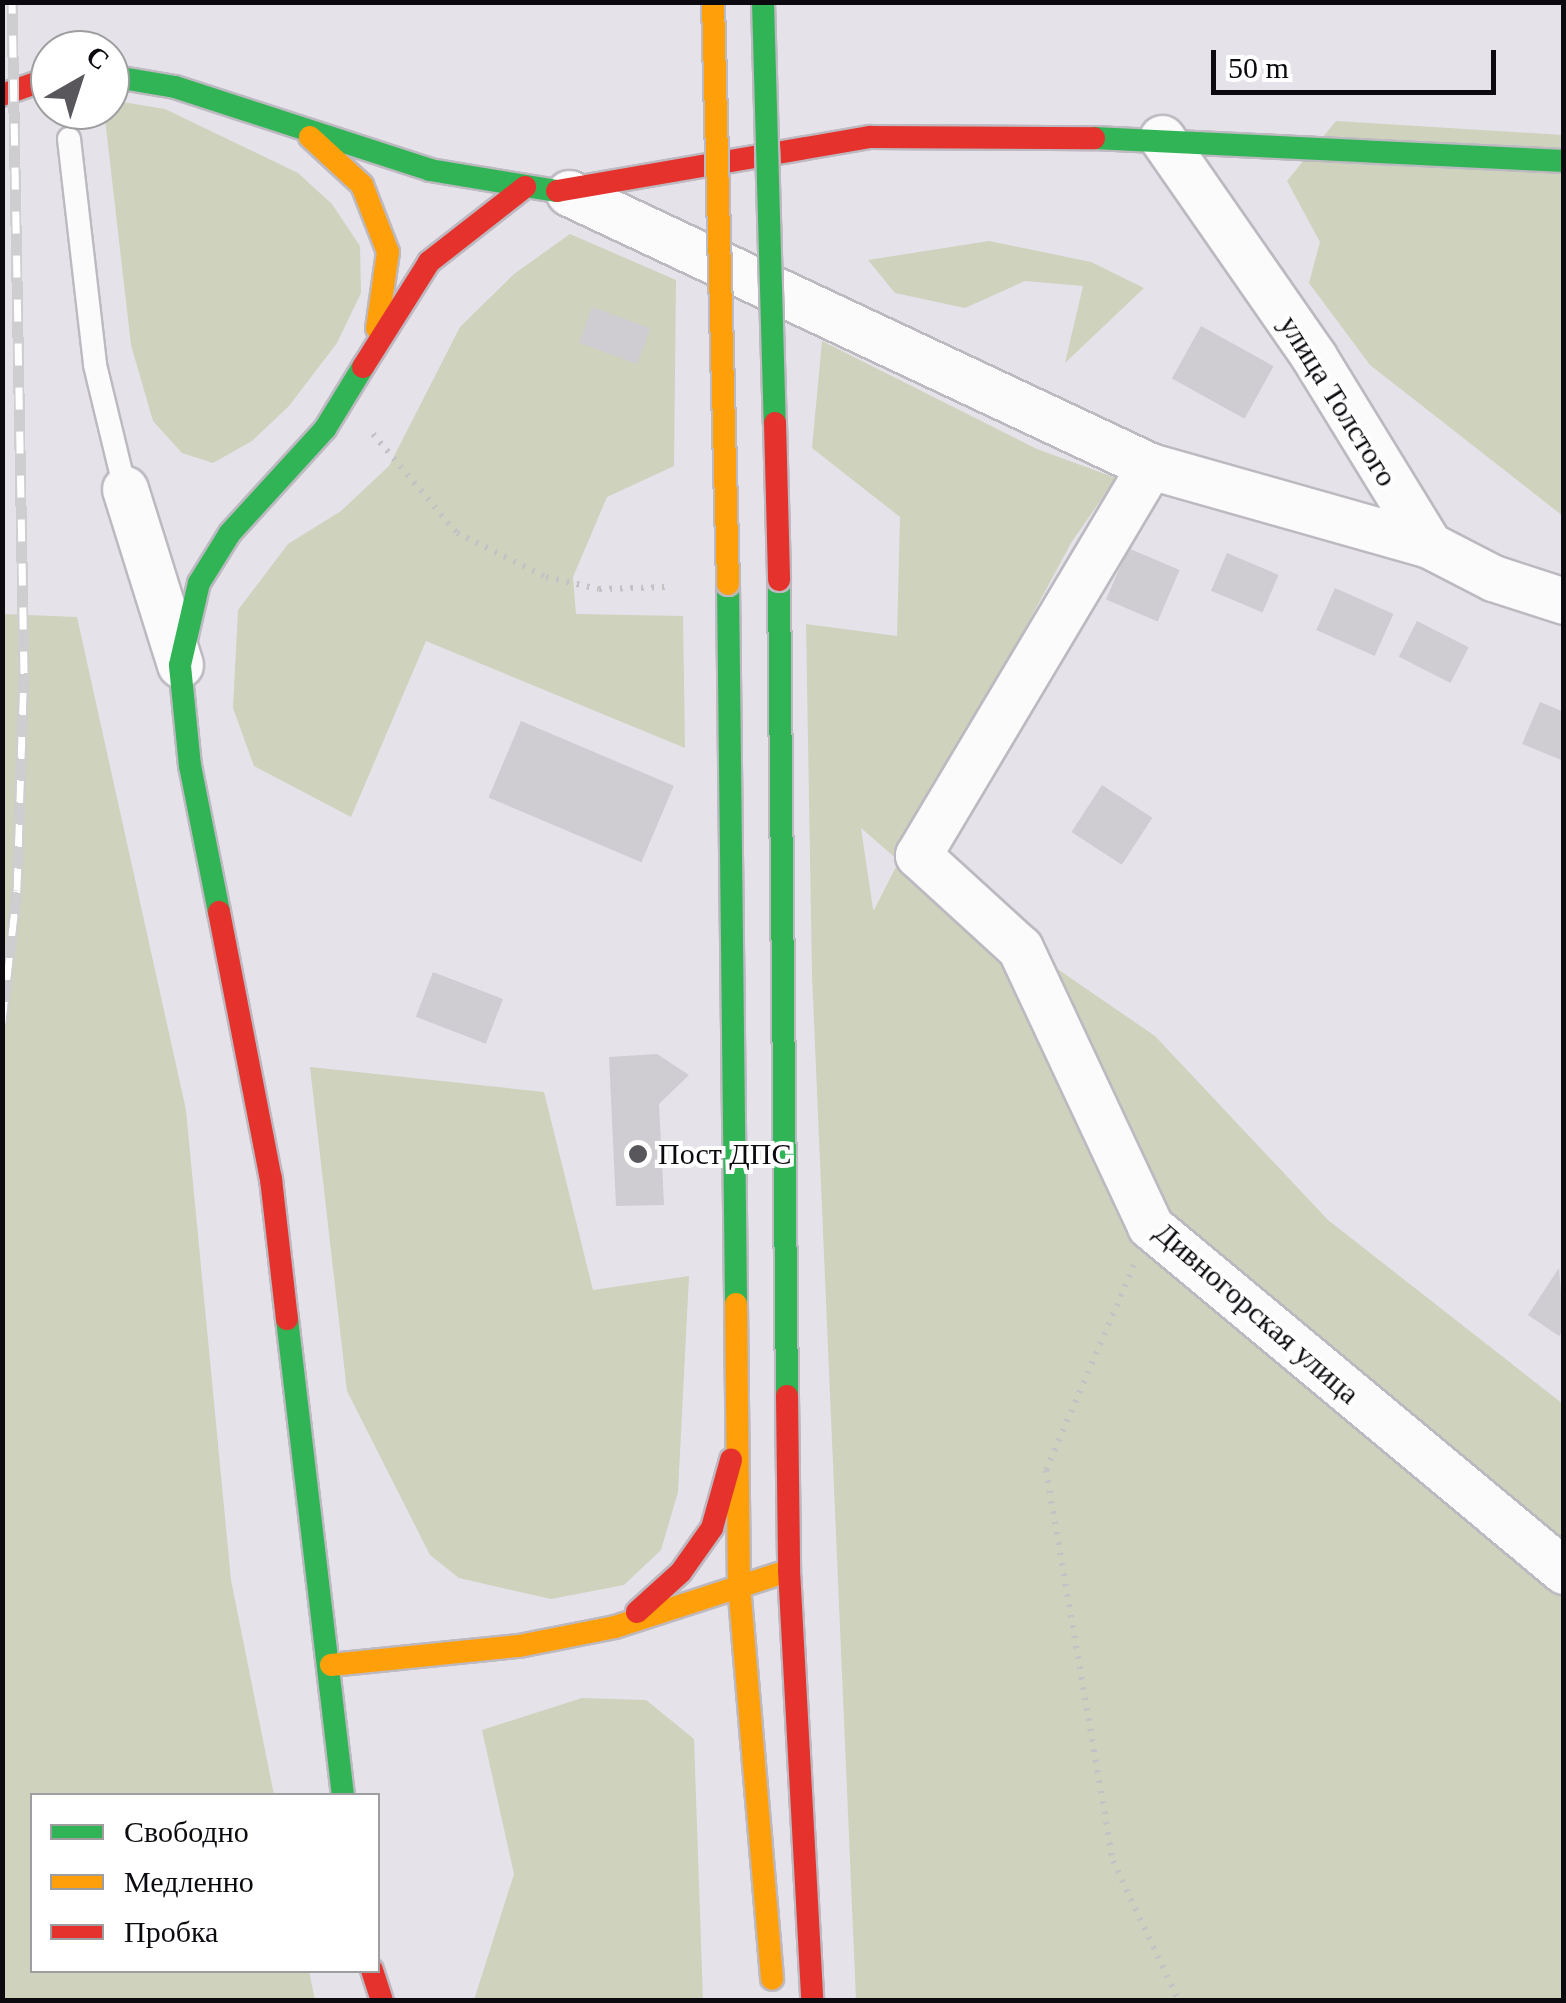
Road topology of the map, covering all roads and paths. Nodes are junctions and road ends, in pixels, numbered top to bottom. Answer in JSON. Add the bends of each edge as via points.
{"nodes":[{"id":1,"x":713,"y":2,"type":"edge"},
{"id":2,"x":764,"y":2,"type":"edge"},
{"id":3,"x":130,"y":81,"type":"edge"},
{"id":4,"x":30,"y":85,"type":"edge"},
{"id":5,"x":2,"y":95,"type":"edge"},
{"id":6,"x":310,"y":136,"type":"junction"},
{"id":7,"x":68,"y":138,"type":"dead end"},
{"id":8,"x":1162,"y":138,"type":"junction"},
{"id":9,"x":1564,"y":161,"type":"edge"},
{"id":10,"x":525,"y":187,"type":"junction"},
{"id":11,"x":569,"y":193,"type":"junction"},
{"id":12,"x":375,"y":346,"type":"junction"},
{"id":13,"x":345,"y":395,"type":"junction"},
{"id":14,"x":1150,"y":466,"type":"junction"},
{"id":15,"x":125,"y":490,"type":"joint"},
{"id":16,"x":1429,"y":545,"type":"junction"},
{"id":17,"x":669,"y":588,"type":"dead end"},
{"id":18,"x":1564,"y":601,"type":"edge"},
{"id":19,"x":180,"y":665,"type":"junction"},
{"id":20,"x":1150,"y":1226,"type":"junction"},
{"id":21,"x":739,"y":1423,"type":"junction"},
{"id":22,"x":789,"y":1570,"type":"junction"},
{"id":23,"x":1564,"y":1571,"type":"edge"},
{"id":24,"x":739,"y":1585,"type":"junction"},
{"id":25,"x":615,"y":1628,"type":"junction"},
{"id":26,"x":331,"y":1665,"type":"junction"},
{"id":27,"x":343,"y":1793,"type":"edge"},
{"id":28,"x":373,"y":1973,"type":"edge"},
{"id":29,"x":382,"y":2000,"type":"edge"},
{"id":30,"x":773,"y":2000,"type":"edge"},
{"id":31,"x":812,"y":2000,"type":"edge"},
{"id":32,"x":1178,"y":2000,"type":"edge"}],
"edges":[{"from":1,"to":21,"type":"main road","bridge":true},
{"from":2,"to":22,"type":"main road","bridge":true,"via":[[779,580]]},
{"from":3,"to":6,"type":"main road","via":[[242,106]]},
{"from":4,"to":5,"type":"main road"},
{"from":6,"to":10,"type":"main road"},
{"from":6,"to":12,"type":"main road","via":[[362,185],[388,252]]},
{"from":7,"to":15,"type":"lane","via":[[95,365]]},
{"from":8,"to":9,"type":"main road"},
{"from":8,"to":11,"type":"main road","via":[[870,138]]},
{"from":8,"to":16,"type":"street","name":"улица Толстого","via":[[1314,357]]},
{"from":10,"to":11,"type":"main road"},
{"from":10,"to":12,"type":"main road","via":[[429,262]]},
{"from":11,"to":14,"type":"street"},
{"from":12,"to":13,"type":"main road"},
{"from":13,"to":17,"type":"path","via":[[457,533],[546,578],[599,588]]},
{"from":13,"to":19,"type":"main road","via":[[325,429],[220,550],[200,583]]},
{"from":14,"to":16,"type":"street"},
{"from":14,"to":20,"type":"street","name":"Дивногорская улица","via":[[918,855],[1020,948]]},
{"from":15,"to":19,"type":"street"},
{"from":16,"to":18,"type":"street","via":[[1494,578]]},
{"from":19,"to":26,"type":"main road","via":[[190,766],[270,1180]]},
{"from":20,"to":23,"type":"street","name":"Дивногорская улица"},
{"from":20,"to":32,"type":"path","via":[[1046,1470],[1113,1861]]},
{"from":21,"to":24,"type":"main road"},
{"from":21,"to":25,"type":"main road","via":[[712,1528],[672,1582]]},
{"from":22,"to":24,"type":"main road"},
{"from":22,"to":31,"type":"main road"},
{"from":24,"to":25,"type":"main road"},
{"from":24,"to":30,"type":"main road"},
{"from":25,"to":26,"type":"main road","via":[[519,1646]]},
{"from":26,"to":27,"type":"main road"},
{"from":28,"to":29,"type":"main road"}]}
